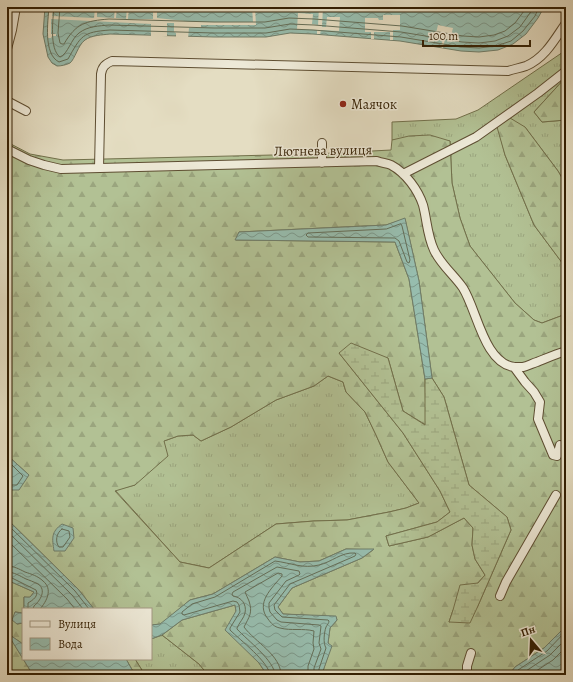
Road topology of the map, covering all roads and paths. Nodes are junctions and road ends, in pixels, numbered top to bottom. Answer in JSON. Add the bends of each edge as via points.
{"nodes":[{"id":1,"x":16,"y":7,"type":"edge"},
{"id":2,"x":566,"y":23,"type":"edge"},
{"id":3,"x":7,"y":50,"type":"edge"},
{"id":4,"x":566,"y":71,"type":"edge"},
{"id":5,"x":7,"y":101,"type":"edge"},
{"id":6,"x":26,"y":111,"type":"dead end"},
{"id":7,"x":322,"y":144,"type":"dead end"},
{"id":8,"x":7,"y":149,"type":"edge"},
{"id":9,"x":322,"y":163,"type":"junction"},
{"id":10,"x":99,"y":168,"type":"junction"},
{"id":11,"x":403,"y":174,"type":"junction"},
{"id":12,"x":566,"y":351,"type":"edge"},
{"id":13,"x":514,"y":367,"type":"junction"},
{"id":14,"x":560,"y":445,"type":"dead end"},
{"id":15,"x":556,"y":495,"type":"dead end"},
{"id":16,"x":500,"y":596,"type":"dead end"},
{"id":17,"x":471,"y":652,"type":"dead end"},
{"id":18,"x":467,"y":675,"type":"edge"}],
"edges":[{"from":1,"to":3,"type":"street"},
{"from":2,"to":10,"type":"street","via":[[539,59],[508,71],[112,61],[104,66],[101,74]]},
{"from":4,"to":11,"type":"street","via":[[476,137]]},
{"from":5,"to":6,"type":"street"},
{"from":7,"to":9,"type":"street"},
{"from":8,"to":10,"type":"street","name":"Лютнева вулиця","via":[[29,160],[61,169]]},
{"from":9,"to":10,"type":"street","name":"Лютнева вулиця"},
{"from":9,"to":11,"type":"street","name":"Лютнева вулиця","via":[[377,162],[391,165]]},
{"from":11,"to":13,"type":"street","name":"Лютнева вулиця","via":[[411,182],[423,205],[433,249],[438,259],[463,288],[492,353],[506,365]]},
{"from":12,"to":13,"type":"street","via":[[523,367]]},
{"from":13,"to":14,"type":"street","via":[[540,402],[538,419],[553,455],[557,456]]},
{"from":15,"to":16,"type":"street"},
{"from":17,"to":18,"type":"street"}]}
